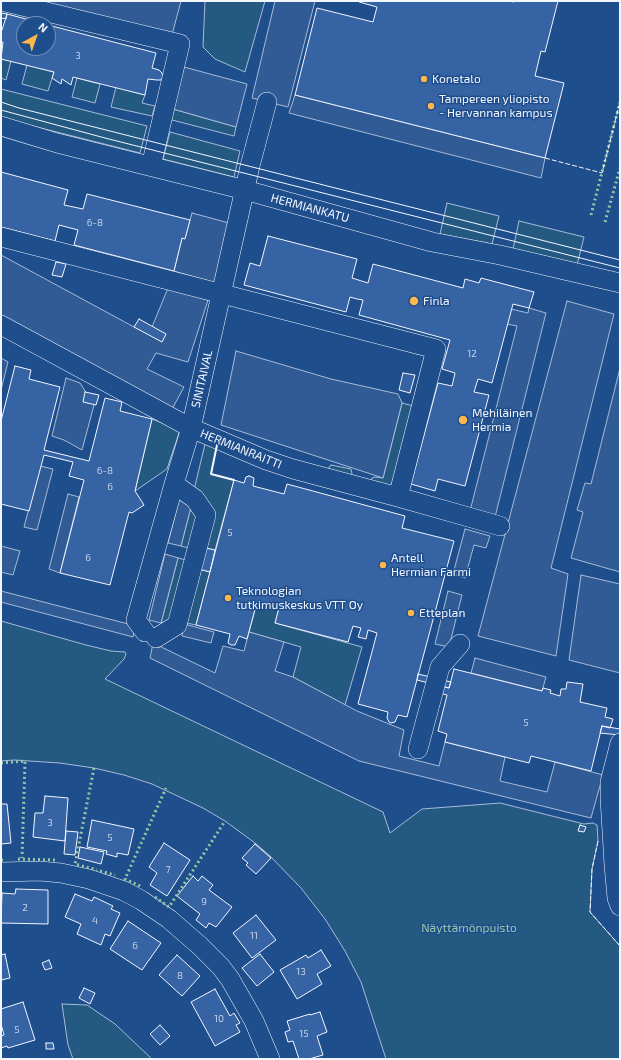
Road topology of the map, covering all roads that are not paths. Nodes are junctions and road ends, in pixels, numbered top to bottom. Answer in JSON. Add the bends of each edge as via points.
{"nodes":[{"id":1,"x":1,"y":1,"type":"edge"},
{"id":2,"x":268,"y":102,"type":"dead end"},
{"id":3,"x":1,"y":126,"type":"edge"},
{"id":4,"x":151,"y":166,"type":"junction"},
{"id":5,"x":245,"y":190,"type":"junction"},
{"id":6,"x":1,"y":237,"type":"edge"},
{"id":7,"x":620,"y":283,"type":"edge"},
{"id":8,"x":221,"y":293,"type":"junction"},
{"id":9,"x":1,"y":325,"type":"edge"},
{"id":10,"x":191,"y":428,"type":"junction"},
{"id":11,"x":174,"y":484,"type":"junction"},
{"id":12,"x":398,"y":497,"type":"junction"},
{"id":13,"x":500,"y":526,"type":"dead end"},
{"id":14,"x":460,"y":644,"type":"dead end"},
{"id":15,"x":620,"y":743,"type":"edge"},
{"id":16,"x":418,"y":749,"type":"dead end"},
{"id":17,"x":615,"y":804,"type":"edge"},
{"id":18,"x":1,"y":872,"type":"edge"},
{"id":19,"x":620,"y":906,"type":"edge"},
{"id":20,"x":270,"y":1059,"type":"edge"}],
"edges":[{"from":1,"to":4,"type":"street","via":[[180,44]]},
{"from":2,"to":5,"type":"street","name":"SINITAIVAL"},
{"from":3,"to":4,"type":"street","name":"HERMIANKATU"},
{"from":4,"to":5,"type":"street","name":"HERMIANKATU"},
{"from":5,"to":7,"type":"street","name":"HERMIANKATU","via":[[432,242]]},
{"from":5,"to":8,"type":"street","name":"SINITAIVAL"},
{"from":6,"to":8,"type":"street"},
{"from":8,"to":10,"type":"street","name":"SINITAIVAL"},
{"from":8,"to":12,"type":"street","via":[[436,350]]},
{"from":9,"to":10,"type":"street","name":"HERMIANRAITTI"},
{"from":10,"to":11,"type":"street","name":"SINITAIVAL"},
{"from":10,"to":12,"type":"street","name":"HERMIANRAITTI","via":[[292,469]]},
{"from":11,"to":11,"type":"street","name":"SINITAIVAL","via":[[196,499],[206,515],[177,625],[151,635],[136,620]]},
{"from":12,"to":13,"type":"street","name":"HERMIANRAITTI"},
{"from":14,"to":16,"type":"street","via":[[440,666]]},
{"from":15,"to":17,"type":"street","via":[[610,782]]},
{"from":17,"to":19,"type":"street","via":[[614,871]]},
{"from":18,"to":20,"type":"street","via":[[61,873],[89,879],[130,894],[169,919],[200,946],[230,979],[254,1022]]}]}
